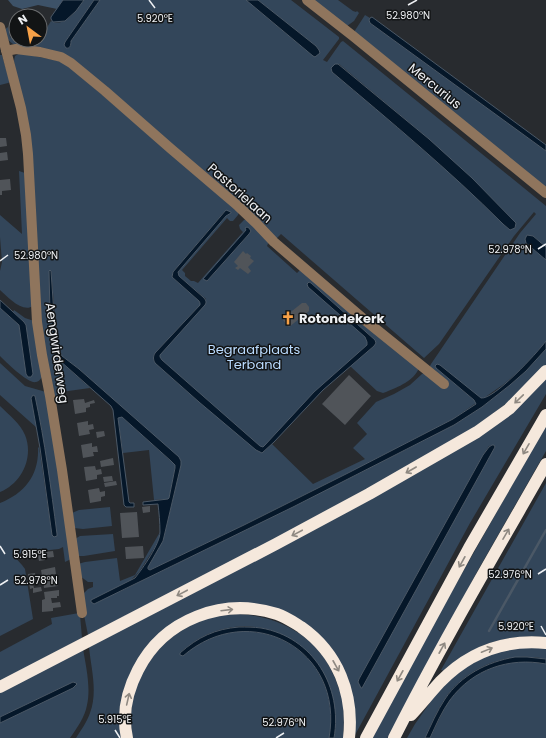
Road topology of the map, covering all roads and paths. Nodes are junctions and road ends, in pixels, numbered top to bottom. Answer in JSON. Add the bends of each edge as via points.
{"nodes":[{"id":1,"x":307,"y":0,"type":"edge"},
{"id":2,"x":0,"y":27,"type":"edge"},
{"id":3,"x":6,"y":51,"type":"junction"},
{"id":4,"x":546,"y":193,"type":"edge"},
{"id":5,"x":546,"y":371,"type":"edge"},
{"id":6,"x":444,"y":384,"type":"dead end"},
{"id":7,"x":546,"y":415,"type":"edge"},
{"id":8,"x":546,"y":464,"type":"edge"},
{"id":9,"x":82,"y":612,"type":"dead end"},
{"id":10,"x":546,"y":643,"type":"edge"},
{"id":11,"x":0,"y":687,"type":"edge"},
{"id":12,"x":396,"y":735,"type":"edge"},
{"id":13,"x":127,"y":738,"type":"edge"},
{"id":14,"x":349,"y":738,"type":"edge"},
{"id":15,"x":366,"y":738,"type":"edge"}],
"edges":[{"from":1,"to":4,"type":"street","name":"Mercurius"},
{"from":2,"to":3,"type":"street","name":"Aengwirderweg"},
{"from":3,"to":6,"type":"street","name":"Pastorielaan","via":[[16,49],[40,52],[71,63],[238,206],[272,240],[366,321]]},
{"from":3,"to":9,"type":"street","name":"Aengwirderweg","via":[[26,135],[37,322],[61,463]]},
{"from":5,"to":11,"type":"highway","one_way":true,"via":[[508,409],[477,432],[369,494]]},
{"from":7,"to":15,"type":"highway","one_way":true,"via":[[469,548]]},
{"from":12,"to":8,"type":"highway","one_way":true,"via":[[490,560]]},
{"from":12,"to":10,"type":"highway","one_way":true,"via":[[439,682],[467,659],[506,644]]},
{"from":13,"to":14,"type":"highway","one_way":true,"via":[[126,704],[134,678],[150,651],[160,639],[188,620],[215,611],[233,609],[278,615],[292,621],[327,652],[343,680],[348,697]]}]}
